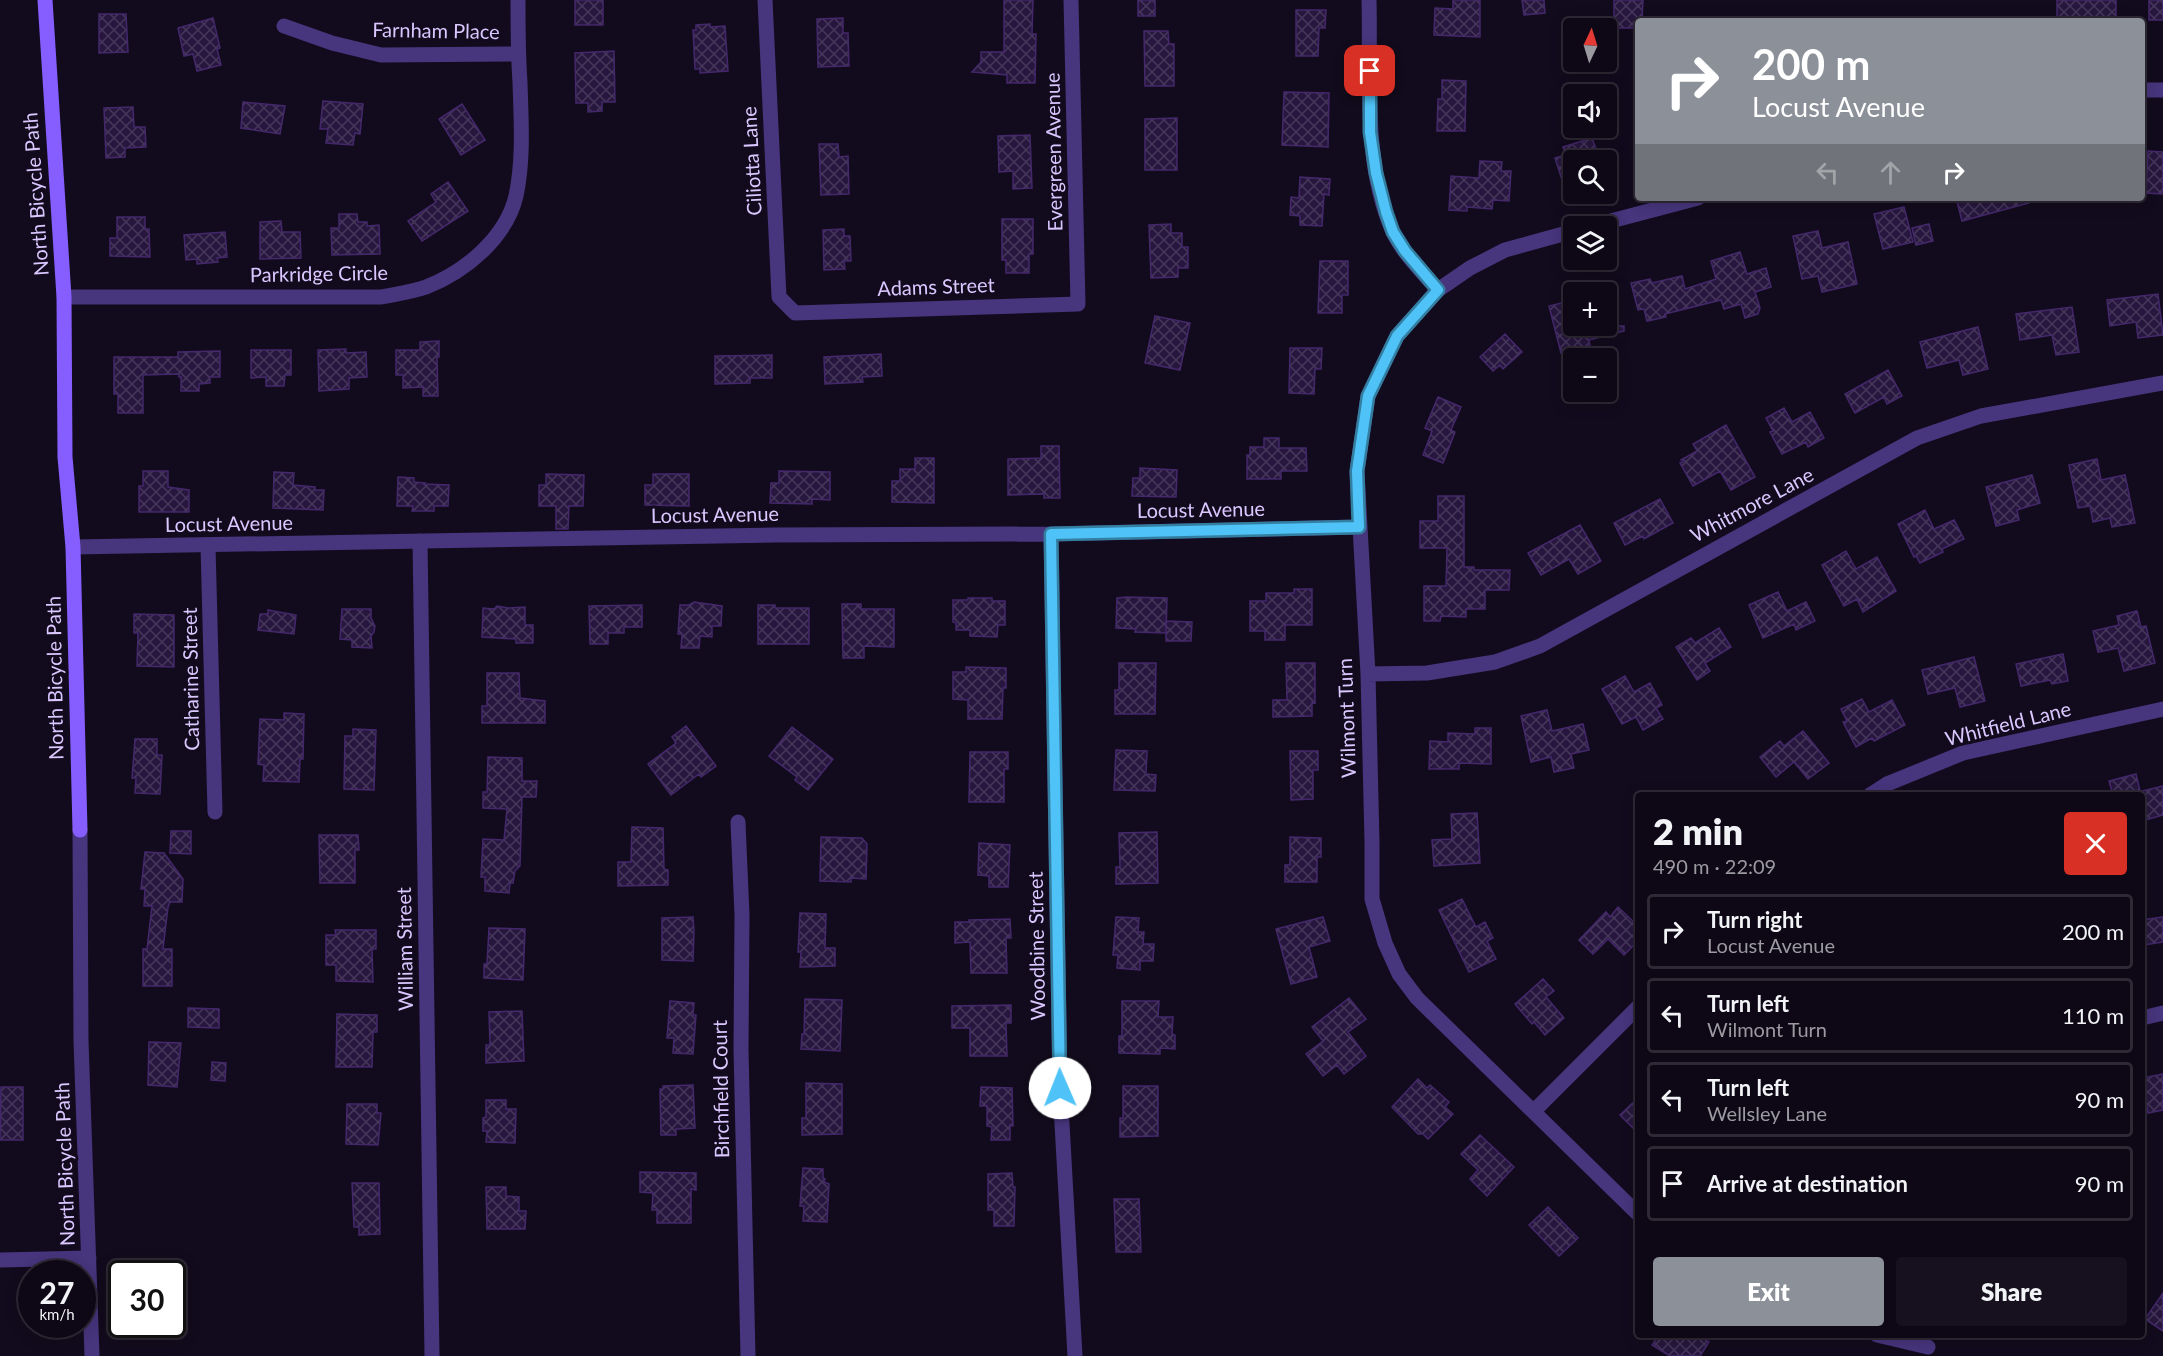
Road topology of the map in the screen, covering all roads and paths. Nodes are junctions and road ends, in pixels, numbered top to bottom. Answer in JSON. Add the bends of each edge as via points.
{"nodes":[{"id":1,"x":45,"y":0,"type":"edge"},
{"id":2,"x":518,"y":0,"type":"edge"},
{"id":3,"x":765,"y":0,"type":"edge"},
{"id":4,"x":1071,"y":0,"type":"edge"},
{"id":5,"x":1369,"y":0,"type":"edge"},
{"id":6,"x":284,"y":26,"type":"dead end"},
{"id":7,"x":518,"y":54,"type":"junction"},
{"id":8,"x":2145,"y":90,"type":"edge"},
{"id":9,"x":2163,"y":90,"type":"edge"},
{"id":10,"x":1687,"y":201,"type":"edge"},
{"id":11,"x":1617,"y":219,"type":"edge"},
{"id":12,"x":1563,"y":234,"type":"edge"},
{"id":13,"x":1438,"y":290,"type":"junction"},
{"id":14,"x":64,"y":297,"type":"junction"},
{"id":15,"x":1078,"y":304,"type":"joint"},
{"id":16,"x":795,"y":313,"type":"joint"},
{"id":17,"x":2163,"y":383,"type":"edge"},
{"id":18,"x":1359,"y":527,"type":"junction"},
{"id":19,"x":1051,"y":534,"type":"junction"},
{"id":20,"x":420,"y":541,"type":"junction"},
{"id":21,"x":208,"y":546,"type":"junction"},
{"id":22,"x":73,"y":548,"type":"junction"},
{"id":23,"x":1368,"y":674,"type":"junction"},
{"id":24,"x":2163,"y":709,"type":"edge"},
{"id":25,"x":1875,"y":792,"type":"edge"},
{"id":26,"x":215,"y":812,"type":"dead end"},
{"id":27,"x":738,"y":822,"type":"dead end"},
{"id":28,"x":1635,"y":1010,"type":"edge"},
{"id":29,"x":2163,"y":1013,"type":"edge"},
{"id":30,"x":2145,"y":1017,"type":"edge"},
{"id":31,"x":1534,"y":1111,"type":"junction"},
{"id":32,"x":1635,"y":1211,"type":"edge"},
{"id":33,"x":89,"y":1258,"type":"junction"},
{"id":34,"x":0,"y":1260,"type":"edge"},
{"id":35,"x":1891,"y":1338,"type":"edge"},
{"id":36,"x":1928,"y":1346,"type":"edge"},
{"id":37,"x":92,"y":1356,"type":"edge"},
{"id":38,"x":432,"y":1356,"type":"edge"},
{"id":39,"x":748,"y":1356,"type":"edge"},
{"id":40,"x":1074,"y":1356,"type":"edge"}],
"edges":[{"from":1,"to":14,"type":"street","name":"North Bicycle Path"},
{"from":2,"to":7,"type":"street","name":"Parkridge Circle"},
{"from":3,"to":16,"type":"street","name":"Ciliotta Lane","via":[[779,297]]},
{"from":4,"to":15,"type":"street","name":"Evergreen Avenue"},
{"from":5,"to":13,"type":"street","via":[[1370,132],[1376,173],[1393,232]]},
{"from":6,"to":7,"type":"street","name":"Farnham Place","via":[[381,55]]},
{"from":7,"to":14,"type":"street","name":"Parkridge Circle","via":[[522,142],[515,198],[501,229],[457,272],[425,287],[381,297]]},
{"from":8,"to":9,"type":"street"},
{"from":10,"to":11,"type":"street"},
{"from":12,"to":13,"type":"street","name":"Wilmont Turn","via":[[1505,250]]},
{"from":13,"to":18,"type":"street","name":"Wilmont Turn","via":[[1397,336],[1368,396],[1357,471]]},
{"from":14,"to":22,"type":"street","name":"North Bicycle Path","via":[[65,458]]},
{"from":15,"to":16,"type":"street","name":"Adams Street"},
{"from":17,"to":23,"type":"street","name":"Whitmore Lane","via":[[1981,416],[1917,438],[1540,646],[1495,662],[1427,673]]},
{"from":18,"to":19,"type":"street","name":"Locust Avenue"},
{"from":18,"to":23,"type":"street","name":"Wilmont Turn"},
{"from":19,"to":20,"type":"street","name":"Locust Avenue"},
{"from":19,"to":40,"type":"street","name":"Woodbine Street","via":[[1060,1088]]},
{"from":20,"to":21,"type":"street","name":"Locust Avenue"},
{"from":20,"to":38,"type":"street","name":"William Street"},
{"from":21,"to":22,"type":"street","name":"Locust Avenue"},
{"from":21,"to":26,"type":"street","name":"Catharine Street"},
{"from":22,"to":33,"type":"street","name":"North Bicycle Path","via":[[81,1041]]},
{"from":23,"to":31,"type":"street","name":"Wilmont Turn","via":[[1372,899],[1385,943],[1399,974],[1417,998]]},
{"from":24,"to":25,"type":"street","name":"Whitfield Lane","via":[[1963,753]]},
{"from":27,"to":39,"type":"street","name":"Birchfield Court"},
{"from":28,"to":31,"type":"street"},
{"from":29,"to":30,"type":"street"},
{"from":31,"to":32,"type":"street","name":"Wilmont Turn"},
{"from":33,"to":34,"type":"street"},
{"from":33,"to":37,"type":"street","name":"North Bicycle Path"},
{"from":35,"to":36,"type":"street"}]}
